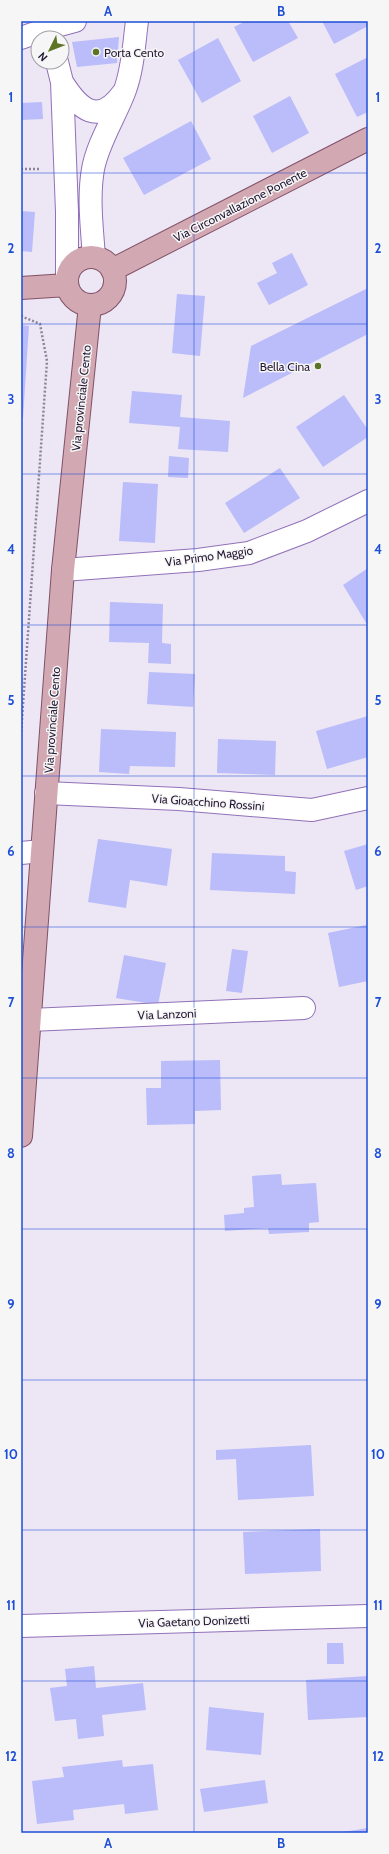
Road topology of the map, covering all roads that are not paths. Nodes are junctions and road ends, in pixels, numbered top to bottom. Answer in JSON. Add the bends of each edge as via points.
{"nodes":[{"id":1,"x":75,"y":21,"type":"edge"},
{"id":2,"x":137,"y":21,"type":"edge"},
{"id":3,"x":56,"y":30,"type":"edge"},
{"id":4,"x":60,"y":72,"type":"edge"},
{"id":5,"x":125,"y":90,"type":"junction"},
{"id":6,"x":368,"y":139,"type":"edge"},
{"id":7,"x":94,"y":257,"type":"junction"},
{"id":8,"x":112,"y":270,"type":"junction"},
{"id":9,"x":67,"y":282,"type":"junction"},
{"id":10,"x":21,"y":288,"type":"edge"},
{"id":11,"x":90,"y":305,"type":"junction"},
{"id":12,"x":368,"y":501,"type":"edge"},
{"id":13,"x":64,"y":570,"type":"junction"},
{"id":14,"x":46,"y":793,"type":"junction"},
{"id":15,"x":368,"y":798,"type":"edge"},
{"id":16,"x":32,"y":852,"type":"edge"},
{"id":17,"x":304,"y":1008,"type":"dead end"},
{"id":18,"x":30,"y":1020,"type":"junction"},
{"id":19,"x":21,"y":1136,"type":"edge"},
{"id":20,"x":368,"y":1616,"type":"edge"},
{"id":21,"x":21,"y":1626,"type":"edge"}],
"edges":[{"from":1,"to":3,"type":"street"},
{"from":2,"to":5,"type":"street","via":[[130,74]]},
{"from":4,"to":5,"type":"street","via":[[77,103],[91,111],[106,109],[119,99]]},
{"from":4,"to":9,"type":"street","via":[[67,212]]},
{"from":5,"to":7,"type":"street","via":[[93,168],[91,198]]},
{"from":6,"to":8,"type":"main road","name":"Via Circonvallazione Ponente"},
{"from":7,"to":8,"type":"main road","via":[[105,261]]},
{"from":7,"to":9,"type":"main road","via":[[76,262],[68,272]]},
{"from":8,"to":11,"type":"main road","via":[[115,284],[109,297]]},
{"from":9,"to":10,"type":"main road"},
{"from":9,"to":11,"type":"main road","via":[[75,299]]},
{"from":11,"to":13,"type":"main road","name":"Via provinciale Cento"},
{"from":12,"to":13,"type":"street","name":"Via Primo Maggio","via":[[307,531],[249,553],[198,560]]},
{"from":13,"to":14,"type":"main road","name":"Via provinciale Cento"},
{"from":14,"to":15,"type":"street","name":"Via Gioacchino Rossini","via":[[180,799],[312,810]]},
{"from":14,"to":16,"type":"main road","name":"Via provinciale Cento"},
{"from":16,"to":18,"type":"main road","name":"Via provinciale Cento"},
{"from":17,"to":18,"type":"street","name":"Via Lanzoni"},
{"from":18,"to":19,"type":"main road","name":"Via provinciale Cento"},
{"from":20,"to":21,"type":"street","name":"Via Gaetano Donizetti"}]}
